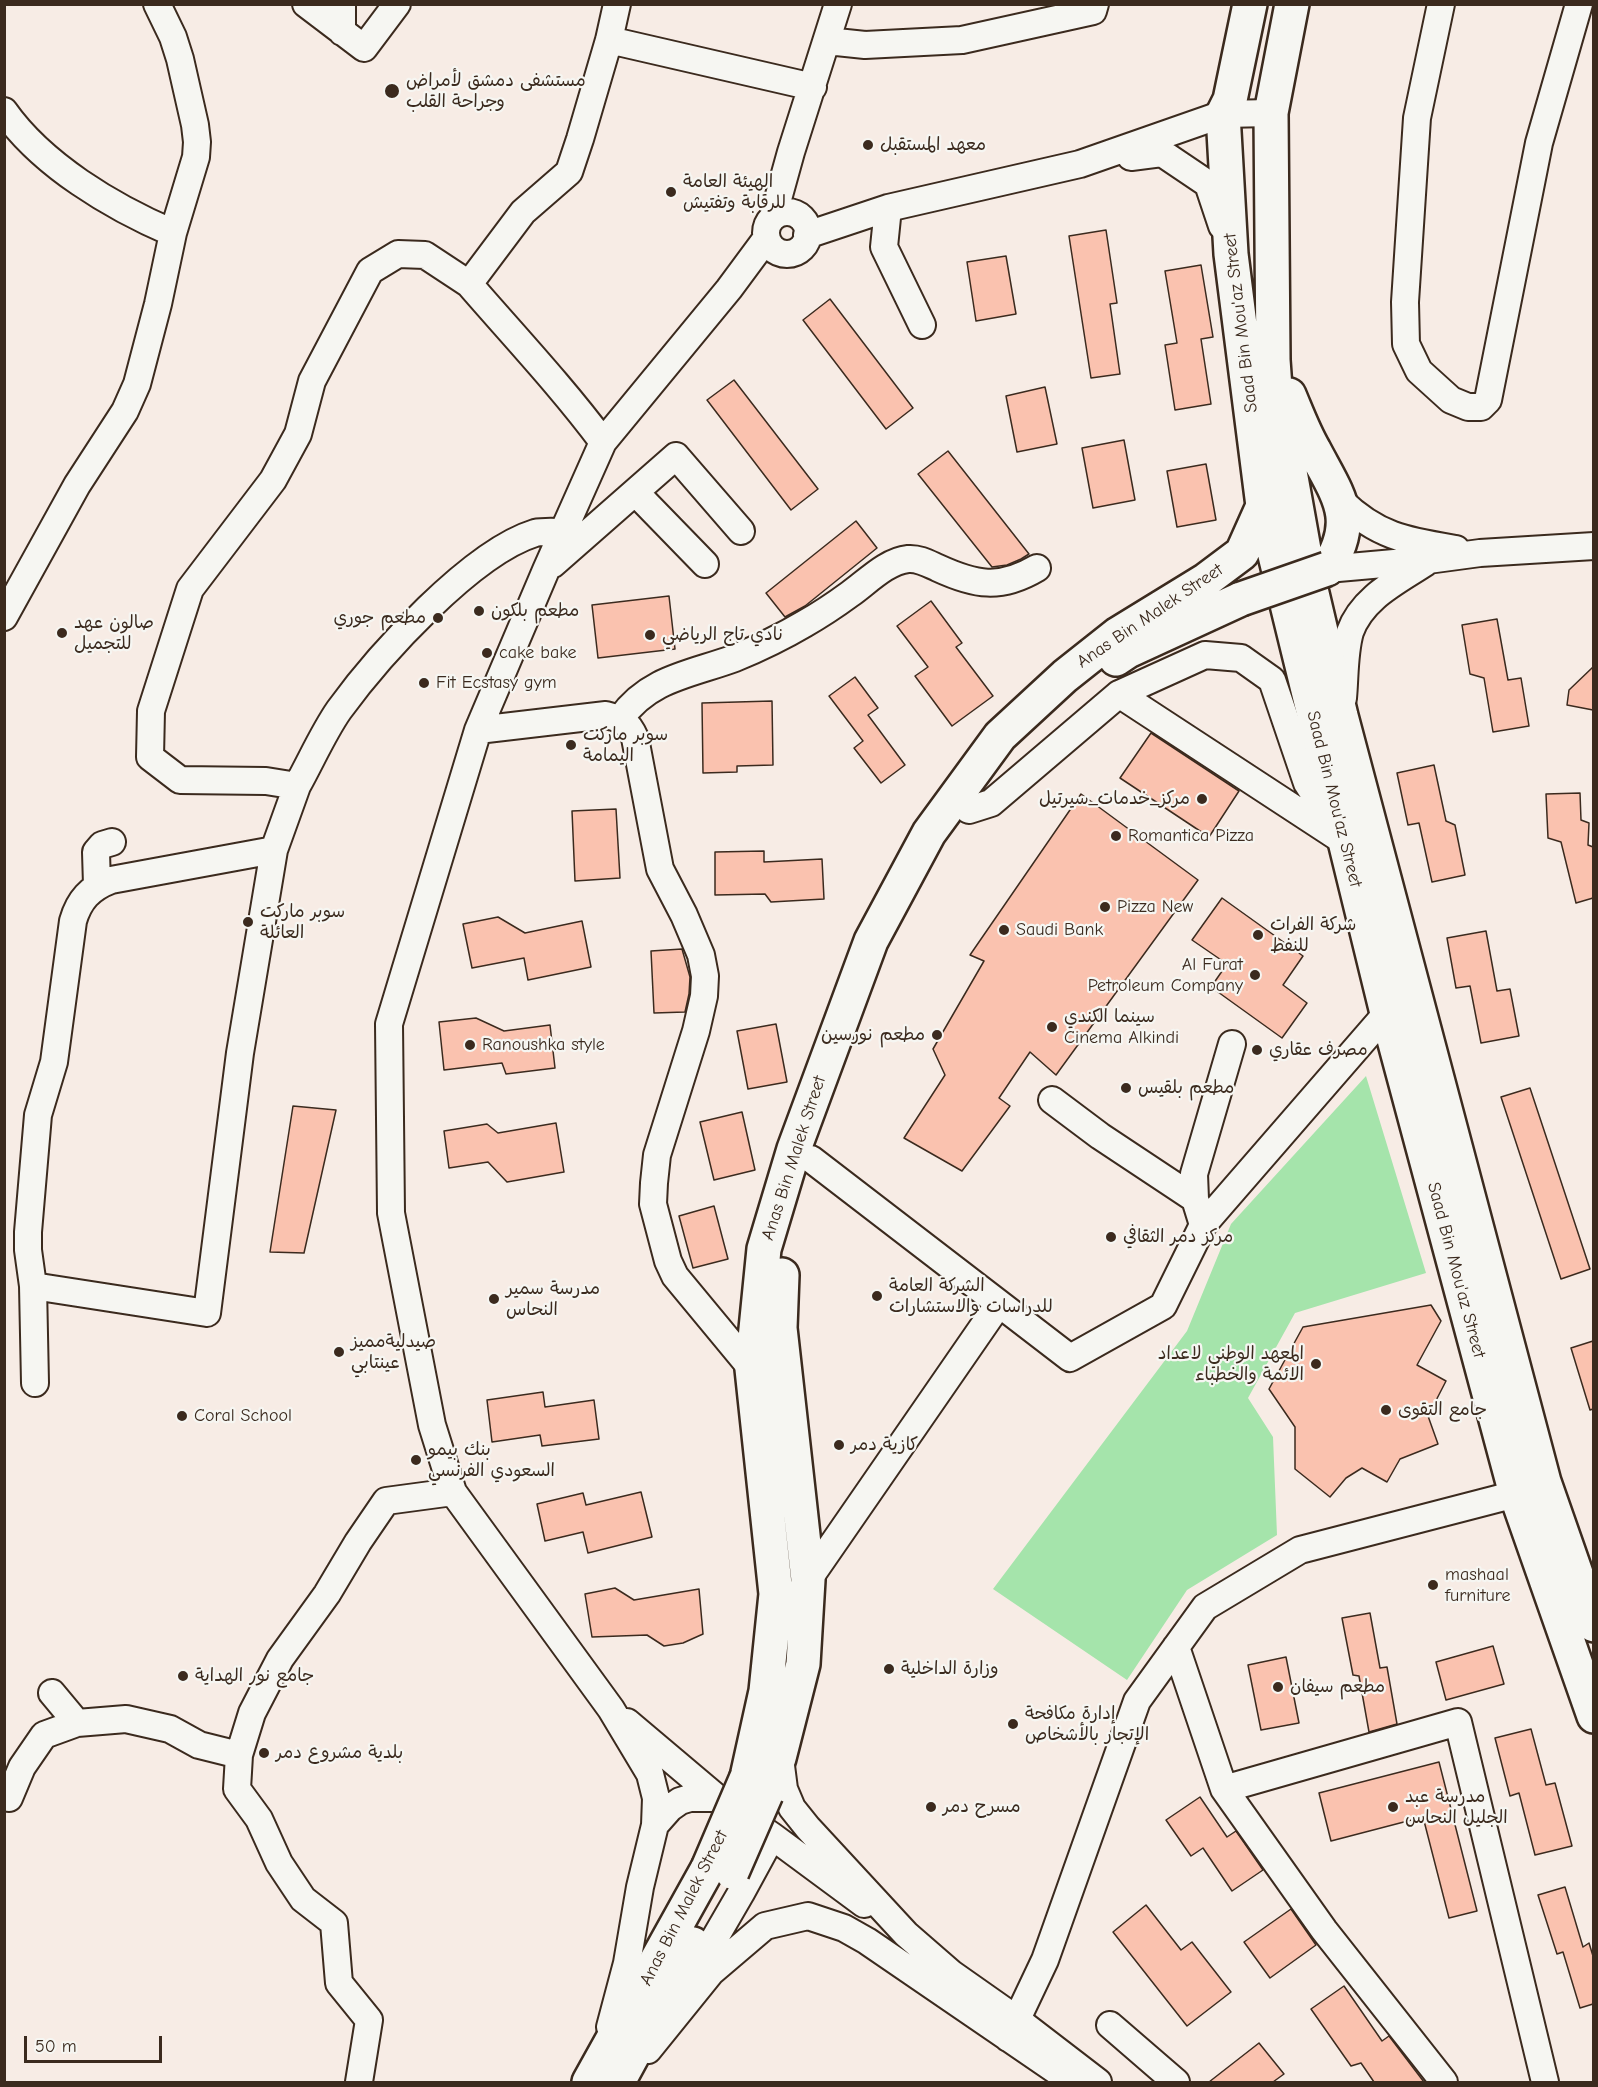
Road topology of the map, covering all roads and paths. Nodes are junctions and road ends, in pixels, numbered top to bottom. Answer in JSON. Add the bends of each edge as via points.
{"nodes":[{"id":1,"x":157,"y":4,"type":"edge"},
{"id":2,"x":306,"y":4,"type":"edge"},
{"id":3,"x":342,"y":4,"type":"edge"},
{"id":4,"x":397,"y":4,"type":"edge"},
{"id":5,"x":617,"y":4,"type":"edge"},
{"id":6,"x":838,"y":4,"type":"edge"},
{"id":7,"x":1095,"y":4,"type":"edge"},
{"id":8,"x":1250,"y":4,"type":"edge"},
{"id":9,"x":1292,"y":4,"type":"edge"},
{"id":10,"x":1441,"y":4,"type":"edge"},
{"id":11,"x":1579,"y":4,"type":"edge"},
{"id":12,"x":342,"y":33,"type":"junction"},
{"id":13,"x":609,"y":40,"type":"junction"},
{"id":14,"x":827,"y":42,"type":"junction"},
{"id":15,"x":813,"y":87,"type":"junction"},
{"id":16,"x":4,"y":111,"type":"edge"},
{"id":17,"x":1271,"y":113,"type":"junction"},
{"id":18,"x":1223,"y":114,"type":"junction"},
{"id":19,"x":1080,"y":164,"type":"junction"},
{"id":20,"x":888,"y":208,"type":"junction"},
{"id":21,"x":786,"y":232,"type":"junction"},
{"id":22,"x":173,"y":233,"type":"junction"},
{"id":23,"x":1231,"y":254,"type":"junction"},
{"id":24,"x":469,"y":284,"type":"junction"},
{"id":25,"x":922,"y":325,"type":"dead end"},
{"id":26,"x":1273,"y":360,"type":"junction"},
{"id":27,"x":603,"y":442,"type":"junction"},
{"id":28,"x":635,"y":492,"type":"junction"},
{"id":29,"x":1341,"y":501,"type":"junction"},
{"id":30,"x":1263,"y":506,"type":"junction"},
{"id":31,"x":741,"y":531,"type":"dead end"},
{"id":32,"x":563,"y":532,"type":"junction"},
{"id":33,"x":1593,"y":546,"type":"edge"},
{"id":34,"x":1480,"y":553,"type":"junction"},
{"id":35,"x":1428,"y":560,"type":"junction"},
{"id":36,"x":705,"y":564,"type":"dead end"},
{"id":37,"x":1037,"y":568,"type":"dead end"},
{"id":38,"x":1327,"y":569,"type":"junction"},
{"id":39,"x":546,"y":570,"type":"junction"},
{"id":40,"x":4,"y":616,"type":"edge"},
{"id":41,"x":1119,"y":694,"type":"junction"},
{"id":42,"x":1341,"y":716,"type":"junction"},
{"id":43,"x":621,"y":718,"type":"junction"},
{"id":44,"x":478,"y":730,"type":"junction"},
{"id":45,"x":297,"y":786,"type":"junction"},
{"id":46,"x":969,"y":810,"type":"junction"},
{"id":47,"x":1344,"y":841,"type":"junction"},
{"id":48,"x":112,"y":842,"type":"dead end"},
{"id":49,"x":273,"y":850,"type":"junction"},
{"id":50,"x":98,"y":885,"type":"junction"},
{"id":51,"x":1387,"y":1012,"type":"junction"},
{"id":52,"x":1233,"y":1044,"type":"dead end"},
{"id":53,"x":1052,"y":1100,"type":"dead end"},
{"id":54,"x":811,"y":1159,"type":"junction"},
{"id":55,"x":1195,"y":1199,"type":"junction"},
{"id":56,"x":1203,"y":1225,"type":"junction"},
{"id":57,"x":33,"y":1286,"type":"junction"},
{"id":58,"x":998,"y":1305,"type":"junction"},
{"id":59,"x":752,"y":1369,"type":"junction"},
{"id":60,"x":34,"y":1383,"type":"dead end"},
{"id":61,"x":453,"y":1492,"type":"junction"},
{"id":62,"x":1516,"y":1494,"type":"junction"},
{"id":63,"x":808,"y":1580,"type":"junction"},
{"id":64,"x":1593,"y":1625,"type":"edge"},
{"id":65,"x":1176,"y":1647,"type":"junction"},
{"id":66,"x":52,"y":1693,"type":"dead end"},
{"id":67,"x":611,"y":1709,"type":"junction"},
{"id":68,"x":1593,"y":1716,"type":"edge"},
{"id":69,"x":77,"y":1723,"type":"junction"},
{"id":70,"x":239,"y":1755,"type":"junction"},
{"id":71,"x":779,"y":1758,"type":"junction"},
{"id":72,"x":757,"y":1785,"type":"junction"},
{"id":73,"x":1224,"y":1789,"type":"junction"},
{"id":74,"x":9,"y":1798,"type":"dead end"},
{"id":75,"x":717,"y":1798,"type":"junction"},
{"id":76,"x":655,"y":1825,"type":"junction"},
{"id":77,"x":772,"y":1836,"type":"junction"},
{"id":78,"x":906,"y":1934,"type":"junction"},
{"id":79,"x":1110,"y":2025,"type":"dead end"},
{"id":80,"x":1012,"y":2029,"type":"junction"},
{"id":81,"x":658,"y":2036,"type":"junction"},
{"id":82,"x":608,"y":2078,"type":"edge"},
{"id":83,"x":359,"y":2082,"type":"edge"},
{"id":84,"x":1073,"y":2082,"type":"edge"},
{"id":85,"x":1098,"y":2082,"type":"edge"},
{"id":86,"x":1176,"y":2082,"type":"edge"},
{"id":87,"x":1444,"y":2082,"type":"edge"},
{"id":88,"x":1545,"y":2082,"type":"edge"}],
"edges":[{"from":1,"to":22,"type":"street","via":[[180,58],[197,142]]},
{"from":2,"to":12,"type":"street"},
{"from":3,"to":12,"type":"street"},
{"from":4,"to":12,"type":"street","via":[[364,48]]},
{"from":5,"to":13,"type":"street"},
{"from":6,"to":14,"type":"street"},
{"from":7,"to":14,"type":"street","via":[[1093,11],[962,40],[865,45]]},
{"from":8,"to":18,"type":"main road","name":"Saad Bin Mou'az Street","via":[[1230,100]]},
{"from":9,"to":17,"type":"main road","name":"Saad Bin Mou'az Street"},
{"from":10,"to":11,"type":"street","via":[[1417,118],[1405,302],[1406,344],[1419,371],[1451,400],[1468,407],[1481,407],[1488,400],[1539,143]]},
{"from":13,"to":15,"type":"street"},
{"from":13,"to":24,"type":"street","via":[[569,172],[523,212]]},
{"from":14,"to":15,"type":"street"},
{"from":15,"to":21,"type":"street","via":[[791,152]]},
{"from":16,"to":22,"type":"street","via":[[25,135],[92,192]]},
{"from":17,"to":18,"type":"street"},
{"from":17,"to":26,"type":"main road","name":"Saad Bin Mou'az Street"},
{"from":18,"to":19,"type":"street"},
{"from":18,"to":23,"type":"main road","name":"Saad Bin Mou'az Street"},
{"from":19,"to":20,"type":"street"},
{"from":19,"to":23,"type":"street","via":[[1162,153],[1208,184]]},
{"from":20,"to":21,"type":"street"},
{"from":20,"to":25,"type":"street","via":[[884,247]]},
{"from":21,"to":27,"type":"street","via":[[729,289]]},
{"from":22,"to":40,"type":"street","via":[[137,384],[125,411],[76,486]]},
{"from":23,"to":30,"type":"main road","name":"Saad Bin Mou'az Street"},
{"from":24,"to":27,"type":"street"},
{"from":24,"to":45,"type":"street","via":[[425,255],[398,254],[370,271],[312,381],[298,434],[273,480],[190,590],[151,711],[150,757],[180,780],[266,781]]},
{"from":26,"to":29,"type":"main road"},
{"from":26,"to":42,"type":"main road","name":"Saad Bin Mou'az Street","via":[[1311,590]]},
{"from":27,"to":32,"type":"street"},
{"from":28,"to":31,"type":"street","via":[[676,456]]},
{"from":28,"to":36,"type":"street"},
{"from":28,"to":39,"type":"street"},
{"from":29,"to":34,"type":"street","via":[[1371,526],[1403,540]]},
{"from":29,"to":38,"type":"main road","via":[[1343,535]]},
{"from":30,"to":47,"type":"main road","name":"Saad Bin Mou'az Street"},
{"from":30,"to":59,"type":"main road","name":"Anas Bin Malek Street","via":[[1242,553],[1118,634],[1000,736],[929,833],[871,941],[794,1149],[764,1249]]},
{"from":32,"to":39,"type":"street"},
{"from":32,"to":45,"type":"street","via":[[538,532],[516,541],[478,565],[430,607],[339,711]]},
{"from":33,"to":34,"type":"street"},
{"from":34,"to":35,"type":"street"},
{"from":35,"to":38,"type":"street"},
{"from":35,"to":42,"type":"street","via":[[1380,592],[1357,617],[1347,650]]},
{"from":37,"to":43,"type":"street","via":[[1012,580],[984,583],[957,577],[918,560],[899,561],[768,643],[649,690]]},
{"from":38,"to":46,"type":"main road","name":"Anas Bin Malek Street","bridge":true,"via":[[1241,599],[1128,651],[1074,692],[1012,748]]},
{"from":39,"to":44,"type":"street"},
{"from":41,"to":46,"type":"street","via":[[991,803]]},
{"from":41,"to":47,"type":"street"},
{"from":41,"to":47,"type":"street","via":[[1205,655],[1241,658],[1272,680],[1307,783]]},
{"from":42,"to":64,"type":"main road","name":"Saad Bin Mou'az Street","via":[[1544,1482]]},
{"from":43,"to":44,"type":"street","via":[[606,715]]},
{"from":43,"to":59,"type":"street","via":[[630,725],[634,738],[660,869],[701,955],[705,976],[696,1031],[657,1155],[653,1204],[675,1276]]},
{"from":44,"to":61,"type":"street","via":[[389,1024],[391,1213],[432,1425]]},
{"from":45,"to":49,"type":"street"},
{"from":46,"to":54,"type":"main road","name":"Anas Bin Malek Street","via":[[944,841],[889,949]]},
{"from":47,"to":51,"type":"main road","name":"Saad Bin Mou'az Street"},
{"from":48,"to":50,"type":"street","via":[[96,852]]},
{"from":49,"to":50,"type":"street"},
{"from":49,"to":57,"type":"street","via":[[240,1053],[207,1313]]},
{"from":50,"to":57,"type":"street","via":[[87,893],[73,921],[54,1062],[38,1115],[28,1232]]},
{"from":51,"to":56,"type":"street"},
{"from":51,"to":62,"type":"main road","name":"Saad Bin Mou'az Street"},
{"from":52,"to":55,"type":"street","via":[[1194,1174]]},
{"from":53,"to":55,"type":"street"},
{"from":54,"to":58,"type":"street"},
{"from":54,"to":63,"type":"main road","name":"Anas Bin Malek Street","via":[[783,1254],[780,1328]]},
{"from":55,"to":56,"type":"street"},
{"from":56,"to":58,"type":"street","via":[[1163,1306],[1070,1359]]},
{"from":57,"to":60,"type":"street"},
{"from":58,"to":63,"type":"street"},
{"from":59,"to":72,"type":"main road","name":"Anas Bin Malek Street","via":[[776,1594]]},
{"from":61,"to":67,"type":"street"},
{"from":61,"to":70,"type":"street","via":[[386,1501],[280,1659],[252,1713]]},
{"from":62,"to":65,"type":"street","via":[[1300,1550],[1205,1607]]},
{"from":62,"to":68,"type":"main road","name":"Saad Bin Mou'az Street"},
{"from":63,"to":71,"type":"main road","name":"Anas Bin Malek Street","via":[[803,1664]]},
{"from":65,"to":73,"type":"street"},
{"from":65,"to":80,"type":"street","via":[[1137,1701],[1045,1960]]},
{"from":66,"to":69,"type":"street"},
{"from":67,"to":75,"type":"street"},
{"from":67,"to":76,"type":"street","via":[[650,1774],[656,1798]]},
{"from":69,"to":70,"type":"street","via":[[126,1719],[170,1729],[199,1745]]},
{"from":69,"to":74,"type":"street","via":[[44,1735],[22,1767]]},
{"from":70,"to":83,"type":"street","via":[[237,1789],[303,1899],[334,1923],[339,1983],[369,2020]]},
{"from":71,"to":72,"type":"main road","name":"Anas Bin Malek Street"},
{"from":71,"to":78,"type":"street","via":[[792,1808]]},
{"from":72,"to":82,"type":"main road","name":"Anas Bin Malek Street","bridge":true,"via":[[720,1870]]},
{"from":73,"to":87,"type":"street","via":[[1324,1930]]},
{"from":73,"to":88,"type":"street","via":[[1458,1722]]},
{"from":75,"to":76,"type":"street","via":[[680,1801]]},
{"from":75,"to":77,"type":"street"},
{"from":76,"to":82,"type":"street","via":[[640,1887]]},
{"from":77,"to":78,"type":"street"},
{"from":77,"to":81,"type":"street"},
{"from":78,"to":80,"type":"street"},
{"from":79,"to":86,"type":"street"},
{"from":80,"to":81,"type":"street","via":[[844,1928],[808,1916],[765,1926],[711,1972]]},
{"from":80,"to":84,"type":"street"},
{"from":80,"to":85,"type":"street"},
{"from":81,"to":82,"type":"street"}]}
